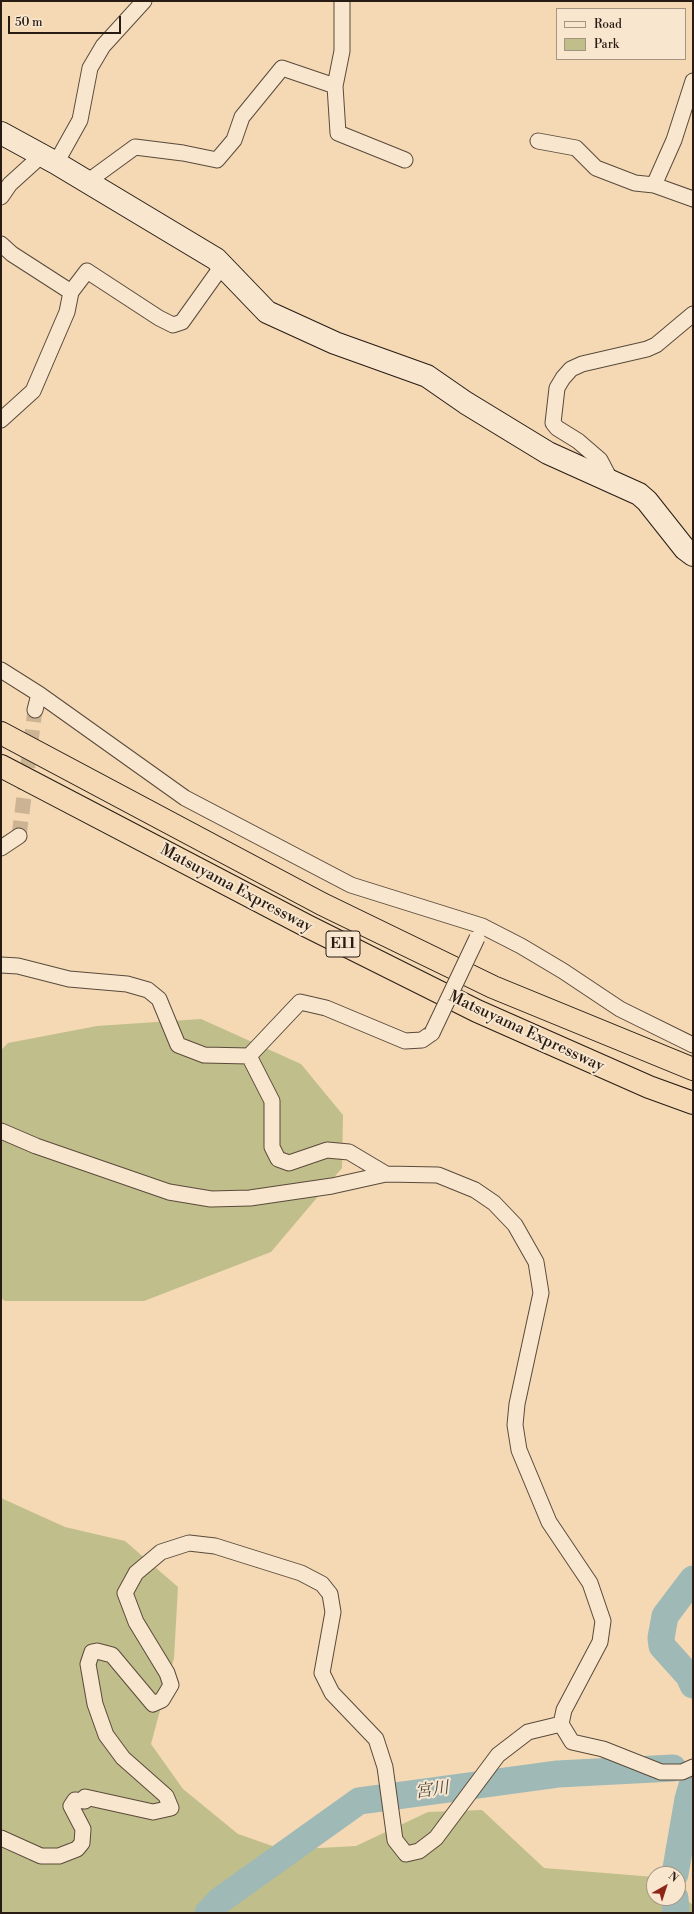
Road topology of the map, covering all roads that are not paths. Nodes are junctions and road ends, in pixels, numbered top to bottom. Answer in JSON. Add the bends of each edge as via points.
{"nodes":[{"id":1,"x":144,"y":1,"type":"edge"},
{"id":2,"x":342,"y":1,"type":"edge"},
{"id":3,"x":693,"y":81,"type":"edge"},
{"id":4,"x":335,"y":86,"type":"junction"},
{"id":5,"x":1,"y":133,"type":"edge"},
{"id":6,"x":538,"y":141,"type":"dead end"},
{"id":7,"x":49,"y":159,"type":"junction"},
{"id":8,"x":405,"y":160,"type":"dead end"},
{"id":9,"x":88,"y":182,"type":"junction"},
{"id":10,"x":654,"y":185,"type":"junction"},
{"id":11,"x":1,"y":197,"type":"edge"},
{"id":12,"x":693,"y":199,"type":"edge"},
{"id":13,"x":2,"y":248,"type":"edge"},
{"id":14,"x":222,"y":266,"type":"junction"},
{"id":15,"x":71,"y":292,"type":"junction"},
{"id":16,"x":693,"y":314,"type":"edge"},
{"id":17,"x":1,"y":420,"type":"edge"},
{"id":18,"x":611,"y":482,"type":"junction"},
{"id":19,"x":693,"y":555,"type":"edge"},
{"id":20,"x":1,"y":670,"type":"edge"},
{"id":21,"x":39,"y":694,"type":"junction"},
{"id":22,"x":35,"y":710,"type":"tunnel mouth"},
{"id":23,"x":1,"y":733,"type":"edge"},
{"id":24,"x":1,"y":766,"type":"edge"},
{"id":25,"x":19,"y":836,"type":"dead end"},
{"id":26,"x":1,"y":848,"type":"edge"},
{"id":27,"x":479,"y":932,"type":"junction"},
{"id":28,"x":1,"y":965,"type":"edge"},
{"id":29,"x":693,"y":1045,"type":"edge"},
{"id":30,"x":249,"y":1056,"type":"junction"},
{"id":31,"x":693,"y":1069,"type":"edge"},
{"id":32,"x":693,"y":1103,"type":"edge"},
{"id":33,"x":1,"y":1131,"type":"edge"},
{"id":34,"x":386,"y":1174,"type":"junction"},
{"id":35,"x":561,"y":1724,"type":"junction"},
{"id":36,"x":693,"y":1767,"type":"edge"},
{"id":37,"x":1,"y":1838,"type":"edge"}],
"edges":[{"from":1,"to":7,"type":"street","via":[[103,46],[90,68],[80,120]]},
{"from":2,"to":4,"type":"street","via":[[342,51]]},
{"from":3,"to":10,"type":"street","via":[[674,140]]},
{"from":4,"to":8,"type":"street","via":[[338,133]]},
{"from":4,"to":9,"type":"street","via":[[282,68],[242,117],[234,140],[217,160],[183,152],[135,147]]},
{"from":5,"to":7,"type":"street"},
{"from":6,"to":10,"type":"street","via":[[576,148],[596,168],[635,182]]},
{"from":7,"to":9,"type":"street"},
{"from":7,"to":11,"type":"street","via":[[10,184]]},
{"from":9,"to":14,"type":"street","via":[[216,259]]},
{"from":10,"to":12,"type":"street"},
{"from":13,"to":15,"type":"street"},
{"from":14,"to":15,"type":"street","via":[[182,322],[173,325],[87,271]]},
{"from":14,"to":18,"type":"street","via":[[267,312],[334,343],[427,376],[548,454]]},
{"from":15,"to":17,"type":"street","via":[[67,312],[33,391]]},
{"from":16,"to":18,"type":"street","via":[[656,345],[571,369],[557,388],[553,423],[600,460]]},
{"from":18,"to":19,"type":"street","via":[[639,494],[648,501],[685,549]]},
{"from":20,"to":21,"type":"street"},
{"from":21,"to":22,"type":"street"},
{"from":21,"to":27,"type":"street","via":[[185,798],[351,885]]},
{"from":23,"to":31,"type":"highway","name":"Matsuyama Expressway","number":"E11","via":[[322,904],[486,983]]},
{"from":24,"to":32,"type":"highway","name":"Matsuyama Expressway","number":"E11","via":[[477,1011],[649,1087]]},
{"from":25,"to":26,"type":"street"},
{"from":27,"to":29,"type":"street","via":[[545,960],[620,1009]]},
{"from":27,"to":30,"type":"street","bridge":true,"via":[[432,1033],[422,1040],[405,1041],[326,1008],[300,1002]]},
{"from":28,"to":30,"type":"street","via":[[18,966],[69,979],[126,984],[148,990],[159,999],[178,1045],[204,1055]]},
{"from":30,"to":34,"type":"street","via":[[272,1101],[272,1147],[278,1159],[289,1163],[327,1150],[349,1152]]},
{"from":33,"to":34,"type":"street","via":[[36,1146],[169,1192],[211,1199],[250,1198],[332,1186]]},
{"from":34,"to":35,"type":"street","via":[[438,1175],[475,1190],[494,1203],[515,1225],[536,1262],[541,1293],[517,1404],[515,1425],[519,1450],[549,1522],[590,1583],[603,1621],[600,1642],[564,1710]]},
{"from":35,"to":36,"type":"street","via":[[572,1742],[603,1749],[661,1772],[682,1772]]},
{"from":35,"to":37,"type":"street","via":[[528,1732],[498,1755],[436,1838],[419,1851],[406,1854],[395,1840],[386,1767],[376,1739],[332,1693],[322,1673],[333,1612],[330,1594],[322,1584],[301,1573],[215,1546],[189,1543],[162,1552],[136,1573],[125,1593],[136,1622],[171,1685],[162,1700],[153,1704],[112,1654],[92,1652],[88,1664],[95,1704],[106,1735],[123,1758],[166,1796],[171,1808],[153,1812],[85,1797],[85,1801],[74,1800],[71,1806],[83,1829],[82,1843],[77,1849],[59,1856],[41,1856]]}]}
